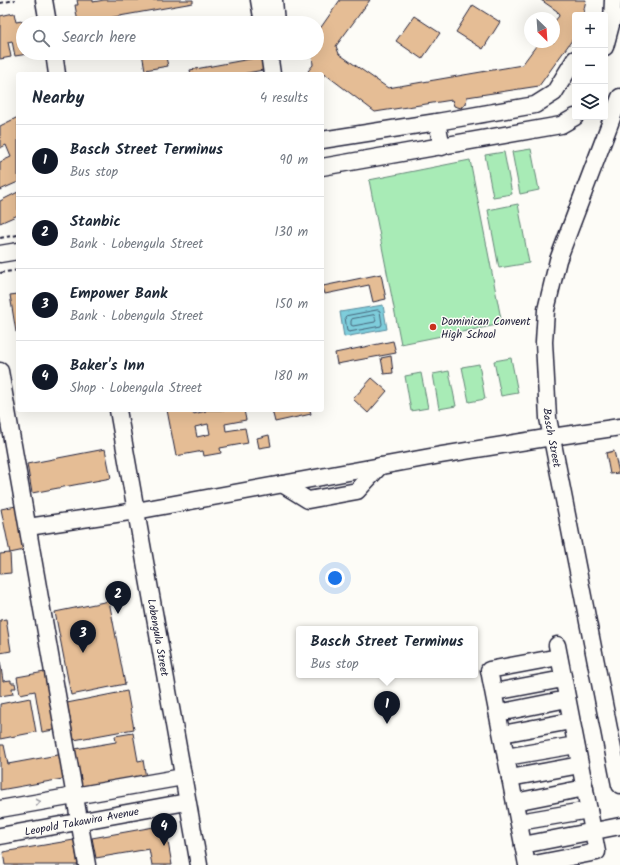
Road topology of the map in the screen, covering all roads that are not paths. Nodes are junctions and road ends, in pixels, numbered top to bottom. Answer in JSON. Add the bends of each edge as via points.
{"nodes":[{"id":1,"x":44,"y":0,"type":"edge"},
{"id":2,"x":259,"y":0,"type":"edge"},
{"id":3,"x":274,"y":0,"type":"edge"},
{"id":4,"x":613,"y":0,"type":"edge"},
{"id":5,"x":47,"y":16,"type":"edge"},
{"id":6,"x":262,"y":16,"type":"edge"},
{"id":7,"x":275,"y":16,"type":"edge"},
{"id":8,"x":608,"y":36,"type":"edge"},
{"id":9,"x":55,"y":60,"type":"edge"},
{"id":10,"x":270,"y":60,"type":"edge"},
{"id":11,"x":278,"y":60,"type":"edge"},
{"id":12,"x":572,"y":64,"type":"edge"},
{"id":13,"x":57,"y":72,"type":"edge"},
{"id":14,"x":272,"y":72,"type":"edge"},
{"id":15,"x":280,"y":72,"type":"edge"},
{"id":16,"x":620,"y":98,"type":"edge"},
{"id":17,"x":572,"y":120,"type":"edge"},
{"id":18,"x":437,"y":122,"type":"junction"},
{"id":19,"x":324,"y":140,"type":"edge"},
{"id":20,"x":442,"y":147,"type":"junction"},
{"id":21,"x":324,"y":167,"type":"edge"},
{"id":22,"x":16,"y":251,"type":"edge"},
{"id":23,"x":0,"y":254,"type":"edge"},
{"id":24,"x":0,"y":371,"type":"edge"},
{"id":25,"x":118,"y":412,"type":"edge"},
{"id":26,"x":620,"y":427,"type":"edge"},
{"id":27,"x":552,"y":437,"type":"junction"},
{"id":28,"x":136,"y":511,"type":"junction"},
{"id":29,"x":28,"y":527,"type":"junction"},
{"id":30,"x":564,"y":679,"type":"junction"},
{"id":31,"x":494,"y":692,"type":"junction"},
{"id":32,"x":567,"y":699,"type":"junction"},
{"id":33,"x":498,"y":713,"type":"junction"},
{"id":34,"x":572,"y":720,"type":"junction"},
{"id":35,"x":502,"y":734,"type":"junction"},
{"id":36,"x":576,"y":745,"type":"junction"},
{"id":37,"x":506,"y":757,"type":"junction"},
{"id":38,"x":580,"y":765,"type":"junction"},
{"id":39,"x":183,"y":777,"type":"junction"},
{"id":40,"x":510,"y":778,"type":"junction"},
{"id":41,"x":620,"y":785,"type":"edge"},
{"id":42,"x":585,"y":788,"type":"junction"},
{"id":43,"x":75,"y":796,"type":"junction"},
{"id":44,"x":187,"y":802,"type":"junction"},
{"id":45,"x":515,"y":802,"type":"junction"},
{"id":46,"x":0,"y":809,"type":"edge"},
{"id":47,"x":589,"y":810,"type":"junction"},
{"id":48,"x":80,"y":821,"type":"junction"},
{"id":49,"x":519,"y":822,"type":"junction"},
{"id":50,"x":620,"y":826,"type":"edge"},
{"id":51,"x":593,"y":831,"type":"junction"},
{"id":52,"x":0,"y":836,"type":"edge"},
{"id":53,"x":523,"y":845,"type":"junction"},
{"id":54,"x":87,"y":865,"type":"edge"},
{"id":55,"x":198,"y":865,"type":"edge"},
{"id":56,"x":528,"y":865,"type":"edge"}],
"edges":[{"from":1,"to":5,"type":"street"},
{"from":2,"to":6,"type":"street"},
{"from":3,"to":7,"type":"street"},
{"from":4,"to":8,"type":"street"},
{"from":9,"to":13,"type":"street"},
{"from":10,"to":14,"type":"street"},
{"from":11,"to":15,"type":"street"},
{"from":12,"to":18,"type":"street","via":[[554,93],[535,105]]},
{"from":16,"to":27,"type":"street","name":"Basch Street","via":[[558,260],[546,310],[544,342],[548,418]]},
{"from":17,"to":20,"type":"street","via":[[561,125]]},
{"from":18,"to":19,"type":"street"},
{"from":18,"to":20,"type":"street"},
{"from":20,"to":21,"type":"street"},
{"from":22,"to":23,"type":"street"},
{"from":24,"to":29,"type":"street"},
{"from":25,"to":28,"type":"street","name":"Lobengula Street"},
{"from":26,"to":27,"type":"street"},
{"from":27,"to":28,"type":"street"},
{"from":27,"to":41,"type":"street","name":"Basch Street"},
{"from":28,"to":29,"type":"street"},
{"from":28,"to":39,"type":"street","name":"Lobengula Street"},
{"from":29,"to":43,"type":"street"},
{"from":30,"to":31,"type":"street"},
{"from":30,"to":31,"type":"street","via":[[558,651],[490,670]]},
{"from":30,"to":32,"type":"street"},
{"from":31,"to":33,"type":"street"},
{"from":32,"to":33,"type":"street"},
{"from":32,"to":34,"type":"street"},
{"from":33,"to":35,"type":"street"},
{"from":34,"to":35,"type":"street"},
{"from":34,"to":36,"type":"street"},
{"from":35,"to":37,"type":"street"},
{"from":36,"to":37,"type":"street"},
{"from":36,"to":38,"type":"street"},
{"from":37,"to":40,"type":"street"},
{"from":38,"to":40,"type":"street"},
{"from":38,"to":42,"type":"street"},
{"from":39,"to":43,"type":"street"},
{"from":39,"to":44,"type":"street","name":"Lobengula Street"},
{"from":40,"to":45,"type":"street"},
{"from":42,"to":45,"type":"street"},
{"from":42,"to":47,"type":"street"},
{"from":46,"to":43,"type":"street","one_way":true},
{"from":43,"to":48,"type":"street"},
{"from":44,"to":48,"type":"street","name":"Leopold Takawira Avenue"},
{"from":44,"to":55,"type":"street","name":"Lobengula Street"},
{"from":45,"to":49,"type":"street"},
{"from":47,"to":49,"type":"street"},
{"from":47,"to":51,"type":"street"},
{"from":48,"to":52,"type":"street","name":"Leopold Takawira Avenue"},
{"from":48,"to":54,"type":"street"},
{"from":49,"to":53,"type":"street"},
{"from":50,"to":51,"type":"street"},
{"from":51,"to":53,"type":"street"},
{"from":51,"to":56,"type":"street","via":[[597,852]]},
{"from":53,"to":56,"type":"street"}]}
